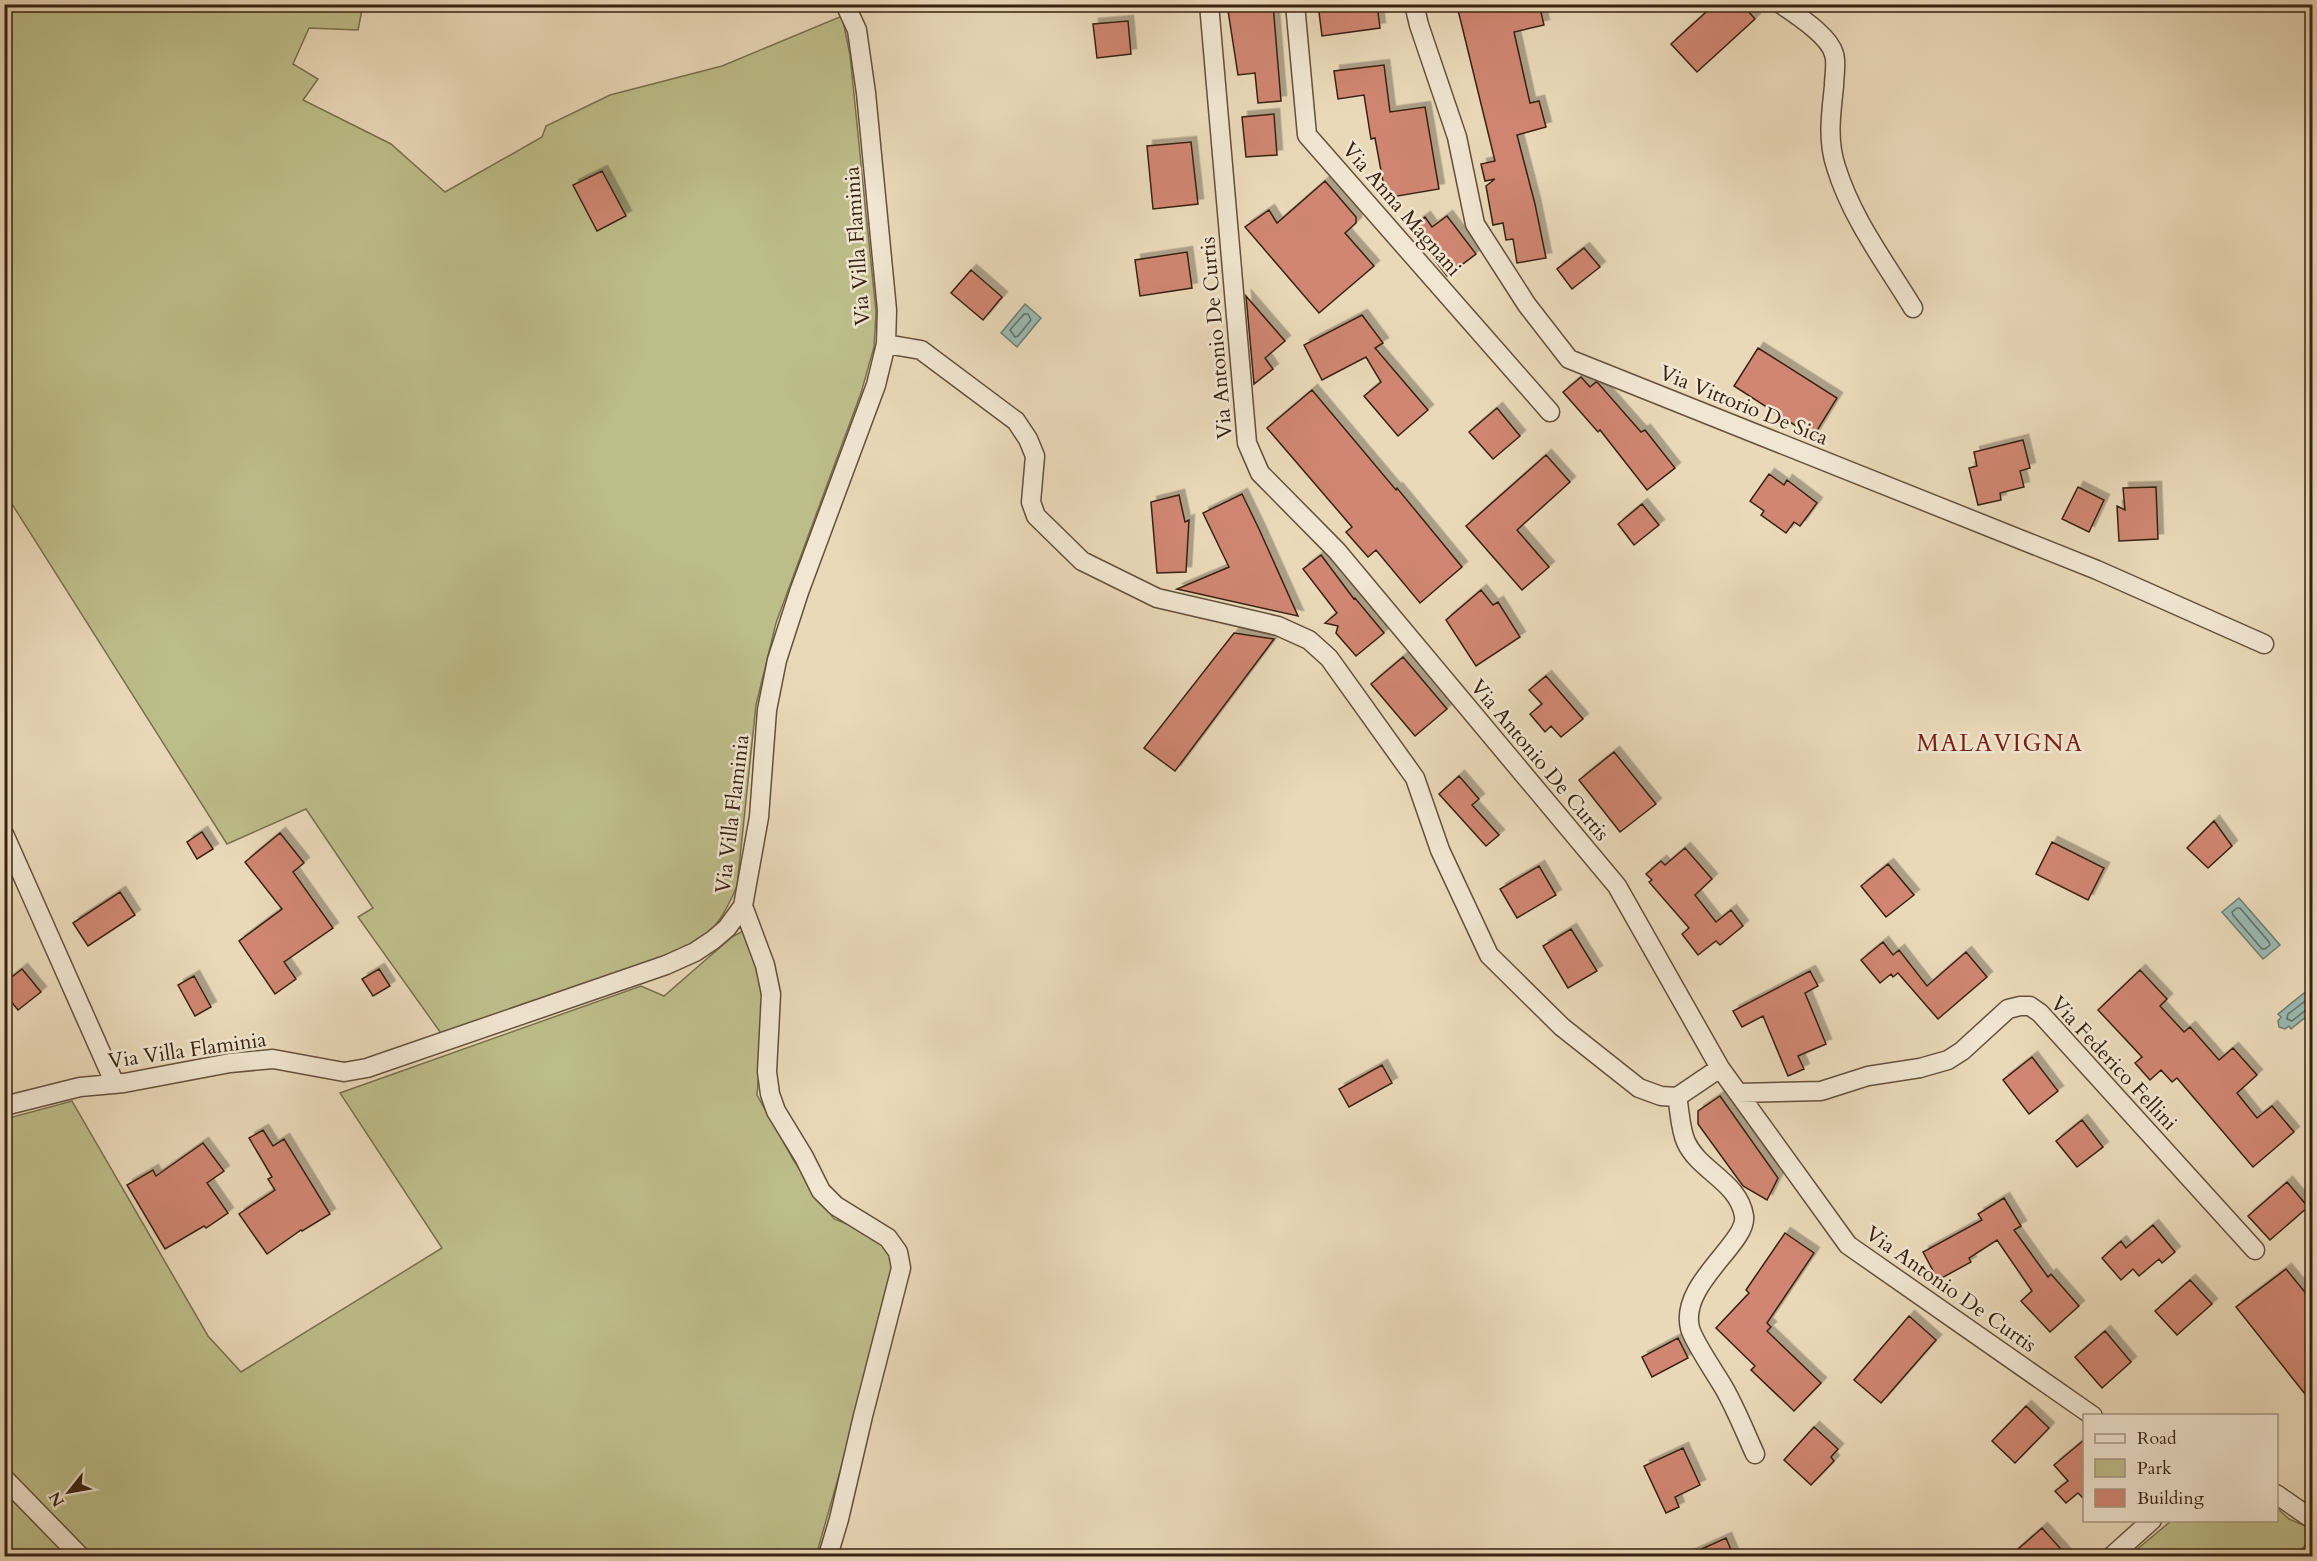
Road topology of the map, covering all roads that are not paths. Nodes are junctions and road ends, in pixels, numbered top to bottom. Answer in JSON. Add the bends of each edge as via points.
{"nodes":[{"id":1,"x":845,"y":4,"type":"edge"},
{"id":2,"x":1209,"y":4,"type":"edge"},
{"id":3,"x":1295,"y":4,"type":"edge"},
{"id":4,"x":1414,"y":4,"type":"edge"},
{"id":5,"x":1781,"y":4,"type":"edge"},
{"id":6,"x":1913,"y":308,"type":"dead end"},
{"id":7,"x":886,"y":344,"type":"junction"},
{"id":8,"x":1550,"y":412,"type":"dead end"},
{"id":9,"x":2264,"y":644,"type":"dead end"},
{"id":10,"x":4,"y":834,"type":"edge"},
{"id":11,"x":743,"y":906,"type":"junction"},
{"id":12,"x":1720,"y":1068,"type":"junction"},
{"id":13,"x":115,"y":1084,"type":"junction"},
{"id":14,"x":1738,"y":1093,"type":"junction"},
{"id":15,"x":1677,"y":1097,"type":"junction"},
{"id":16,"x":4,"y":1106,"type":"edge"},
{"id":17,"x":2255,"y":1250,"type":"dead end"},
{"id":18,"x":2090,"y":1414,"type":"edge"},
{"id":19,"x":1755,"y":1454,"type":"dead end"},
{"id":20,"x":4,"y":1478,"type":"edge"},
{"id":21,"x":2278,"y":1495,"type":"edge"},
{"id":22,"x":2313,"y":1519,"type":"edge"},
{"id":23,"x":2151,"y":1522,"type":"edge"},
{"id":24,"x":80,"y":1557,"type":"edge"},
{"id":25,"x":828,"y":1557,"type":"edge"},
{"id":26,"x":2112,"y":1557,"type":"edge"}],
"edges":[{"from":1,"to":7,"type":"street","name":"Via Villa Flaminia","via":[[857,30],[866,93],[887,310]]},
{"from":2,"to":12,"type":"street","name":"Via Antonio De Curtis","via":[[1247,443],[1260,473],[1337,551],[1617,886]]},
{"from":3,"to":8,"type":"street","name":"Via Anna Magnani","via":[[1307,135]]},
{"from":4,"to":9,"type":"street","name":"Via Vittorio De Sica","via":[[1457,137],[1475,224],[1527,305],[1569,359],[2097,570]]},
{"from":5,"to":6,"type":"street","via":[[1809,24],[1834,53],[1829,130],[1836,167],[1852,210]]},
{"from":7,"to":11,"type":"street","name":"Via Villa Flaminia","via":[[870,402],[777,660],[767,710],[759,817]]},
{"from":7,"to":15,"type":"street","via":[[921,350],[1016,421],[1035,456],[1030,502],[1036,516],[1082,561],[1157,598],[1278,626],[1309,640],[1329,658],[1415,778],[1440,850],[1489,955],[1562,1027],[1639,1089]]},
{"from":10,"to":13,"type":"street"},
{"from":11,"to":13,"type":"street","name":"Via Villa Flaminia","via":[[713,940],[666,965],[367,1068],[344,1072],[273,1059]]},
{"from":11,"to":25,"type":"street","via":[[765,965],[771,994],[767,1072],[776,1111],[821,1191],[836,1206],[888,1238],[898,1252],[901,1268]]},
{"from":12,"to":14,"type":"street","name":"Via Antonio De Curtis"},
{"from":12,"to":15,"type":"street"},
{"from":13,"to":16,"type":"street","name":"Via Villa Flaminia","via":[[80,1087]]},
{"from":14,"to":17,"type":"street","name":"Via Federico Fellini","via":[[1821,1091],[1868,1076],[1948,1060],[2008,1009],[2030,1006]]},
{"from":14,"to":18,"type":"street","name":"Via Antonio De Curtis","via":[[1848,1245]]},
{"from":15,"to":19,"type":"street","via":[[1686,1142],[1742,1206],[1745,1220],[1740,1232],[1700,1283],[1690,1311],[1690,1328]]},
{"from":20,"to":24,"type":"street"},
{"from":21,"to":22,"type":"street"},
{"from":23,"to":26,"type":"street"}]}
